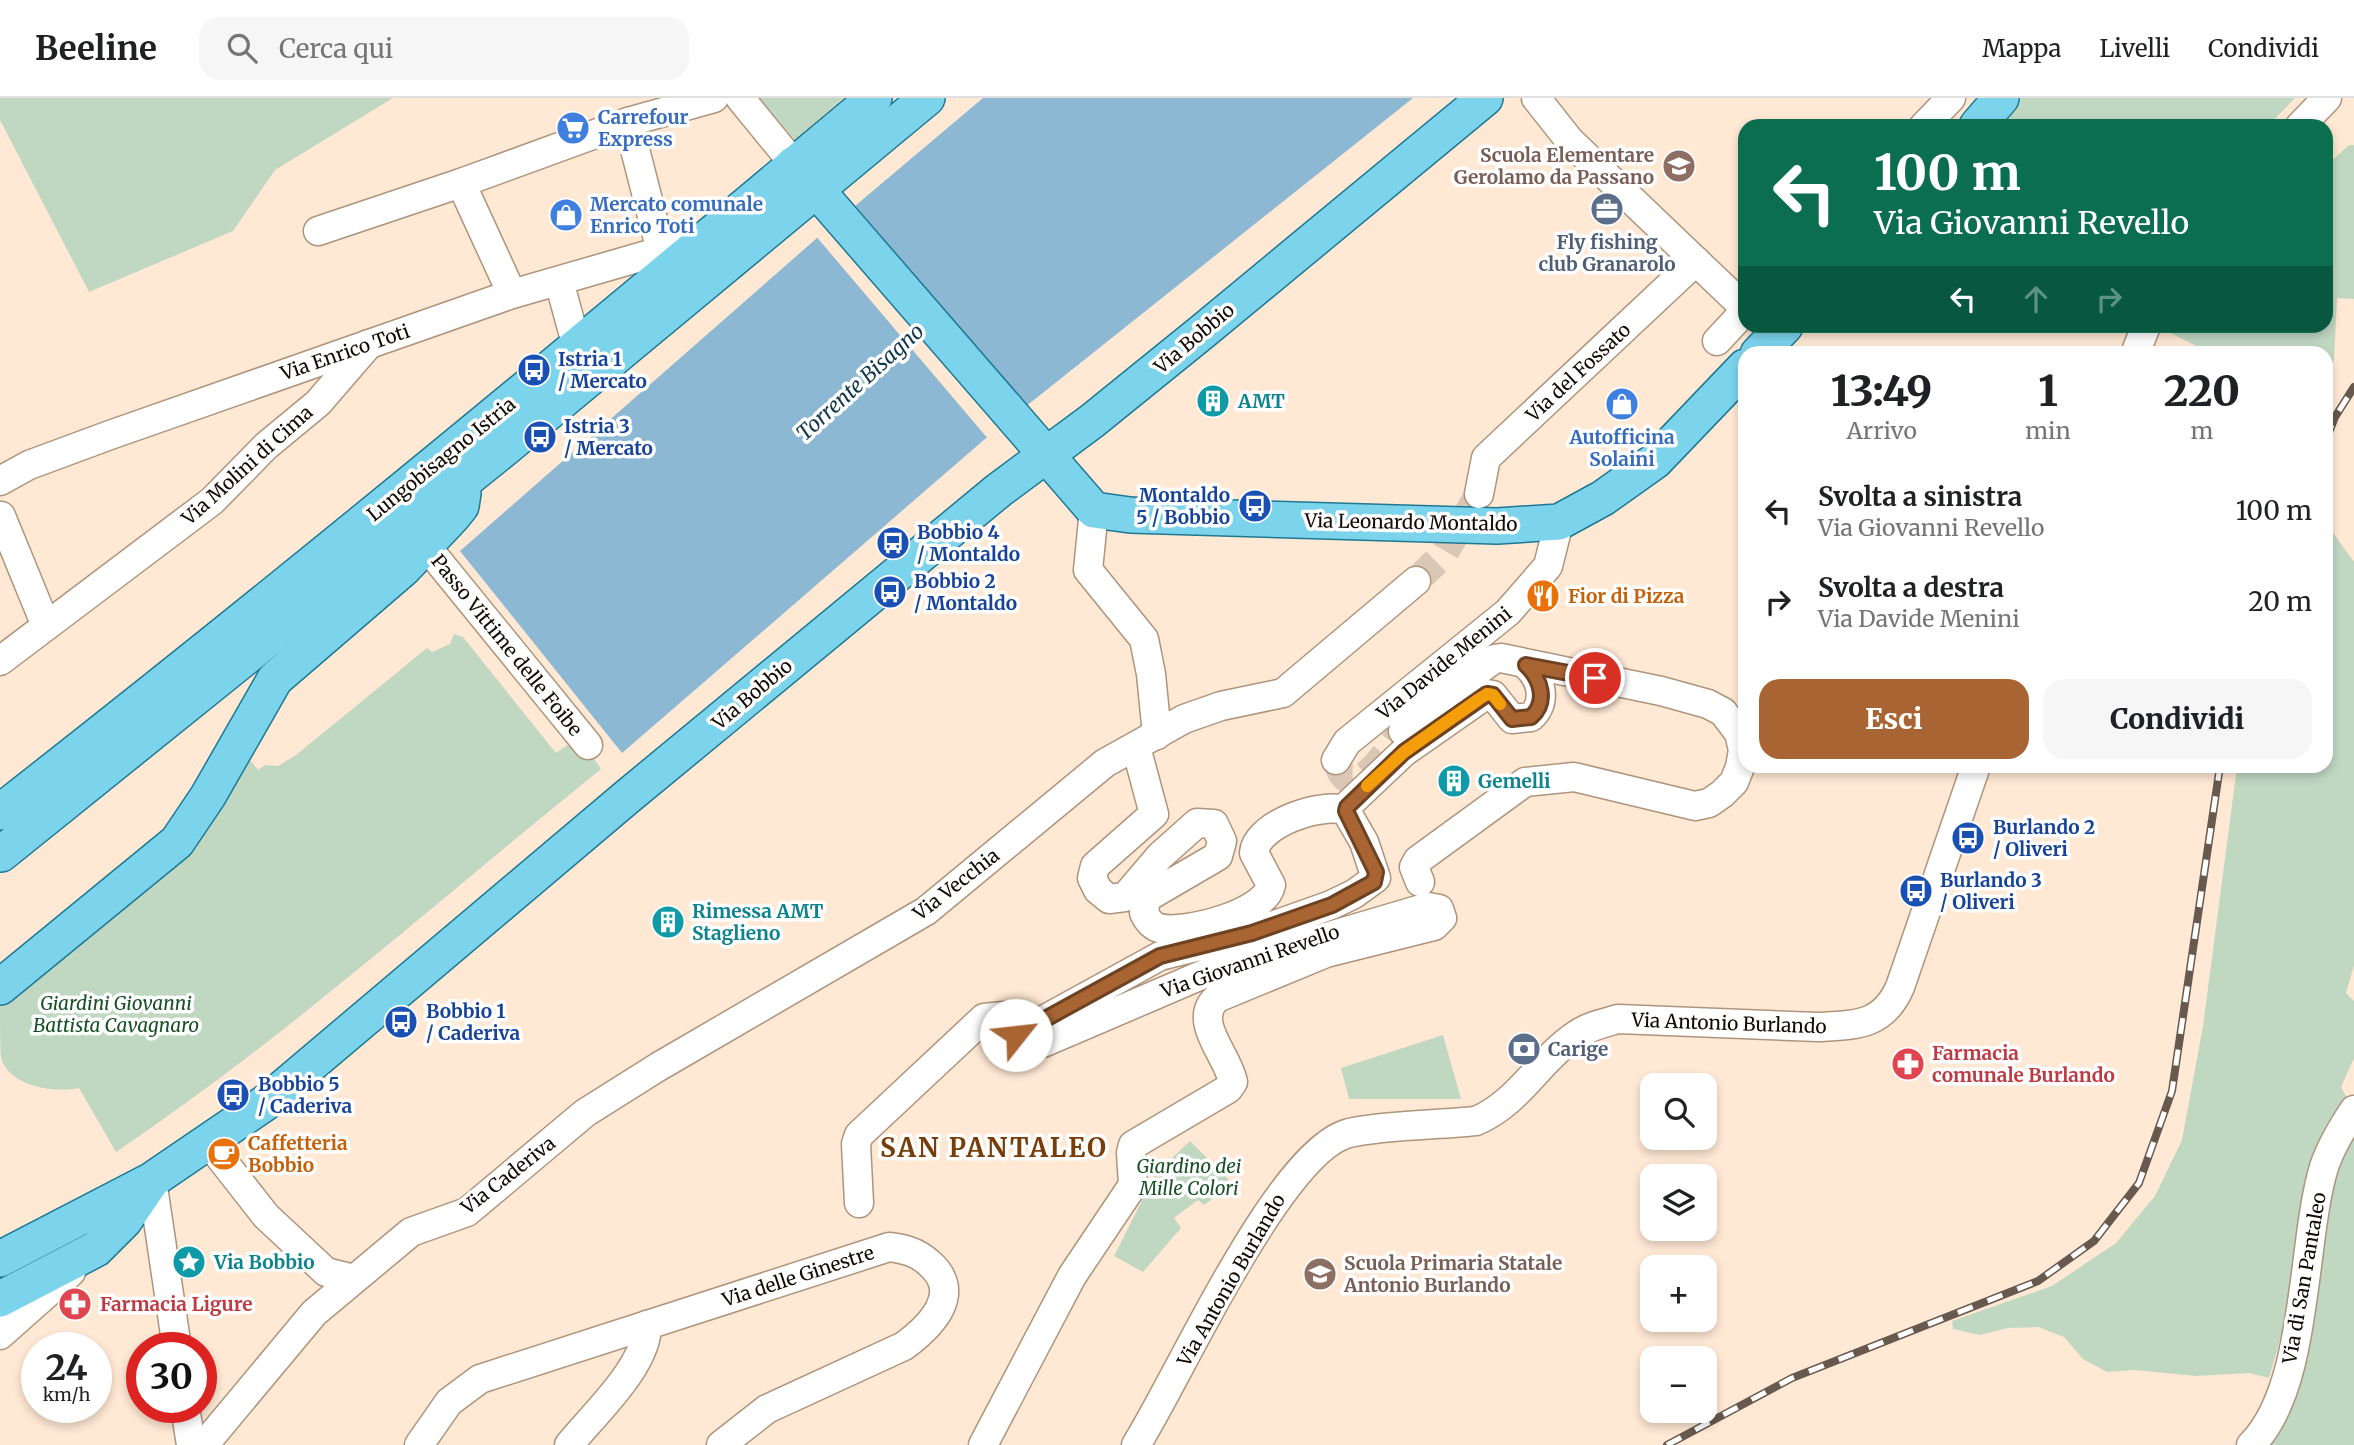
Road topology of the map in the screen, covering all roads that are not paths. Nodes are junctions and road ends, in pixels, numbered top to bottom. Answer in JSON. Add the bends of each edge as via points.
{"nodes":[{"id":1,"x":714,"y":98,"type":"edge"},
{"id":2,"x":740,"y":98,"type":"edge"},
{"id":3,"x":874,"y":98,"type":"edge"},
{"id":4,"x":927,"y":98,"type":"edge"},
{"id":5,"x":1485,"y":98,"type":"edge"},
{"id":6,"x":1536,"y":98,"type":"edge"},
{"id":7,"x":1951,"y":98,"type":"edge"},
{"id":8,"x":2001,"y":98,"type":"edge"},
{"id":9,"x":2327,"y":98,"type":"edge"},
{"id":10,"x":1931,"y":119,"type":"edge"},
{"id":11,"x":1983,"y":119,"type":"edge"},
{"id":12,"x":2307,"y":119,"type":"edge"},
{"id":13,"x":628,"y":122,"type":"junction"},
{"id":14,"x":794,"y":164,"type":"junction"},
{"id":15,"x":461,"y":183,"type":"junction"},
{"id":16,"x":821,"y":198,"type":"junction"},
{"id":17,"x":318,"y":231,"type":"dead end"},
{"id":18,"x":698,"y":246,"type":"junction"},
{"id":19,"x":661,"y":251,"type":"junction"},
{"id":20,"x":1696,"y":261,"type":"junction"},
{"id":21,"x":558,"y":281,"type":"junction"},
{"id":22,"x":512,"y":294,"type":"junction"},
{"id":23,"x":1738,"y":303,"type":"edge"},
{"id":24,"x":1738,"y":318,"type":"edge"},
{"id":25,"x":1778,"y":333,"type":"edge"},
{"id":26,"x":1717,"y":341,"type":"dead end"},
{"id":27,"x":370,"y":342,"type":"junction"},
{"id":28,"x":1766,"y":346,"type":"edge"},
{"id":29,"x":577,"y":347,"type":"junction"},
{"id":30,"x":1738,"y":374,"type":"edge"},
{"id":31,"x":1045,"y":455,"type":"junction"},
{"id":32,"x":0,"y":481,"type":"edge"},
{"id":33,"x":460,"y":483,"type":"junction"},
{"id":34,"x":1479,"y":494,"type":"tunnel mouth"},
{"id":35,"x":1094,"y":510,"type":"junction"},
{"id":36,"x":1,"y":516,"type":"edge"},
{"id":37,"x":1559,"y":522,"type":"junction"},
{"id":38,"x":426,"y":546,"type":"junction"},
{"id":39,"x":1416,"y":581,"type":"tunnel mouth"},
{"id":40,"x":46,"y":626,"type":"junction"},
{"id":41,"x":0,"y":662,"type":"edge"},
{"id":42,"x":1526,"y":665,"type":"junction"},
{"id":43,"x":1403,"y":731,"type":"tunnel mouth"},
{"id":44,"x":1738,"y":732,"type":"edge"},
{"id":45,"x":1147,"y":741,"type":"junction"},
{"id":46,"x":588,"y":745,"type":"dead end"},
{"id":47,"x":1336,"y":760,"type":"dead end"},
{"id":48,"x":1738,"y":768,"type":"edge"},
{"id":49,"x":1974,"y":773,"type":"edge"},
{"id":50,"x":1346,"y":811,"type":"junction"},
{"id":51,"x":0,"y":812,"type":"edge"},
{"id":52,"x":1,"y":854,"type":"edge"},
{"id":53,"x":1420,"y":882,"type":"dead end"},
{"id":54,"x":0,"y":987,"type":"edge"},
{"id":55,"x":745,"y":1017,"type":"joint"},
{"id":56,"x":1020,"y":1027,"type":"junction"},
{"id":57,"x":2354,"y":1110,"type":"edge"},
{"id":58,"x":208,"y":1142,"type":"junction"},
{"id":59,"x":152,"y":1180,"type":"junction"},
{"id":60,"x":859,"y":1203,"type":"dead end"},
{"id":61,"x":96,"y":1249,"type":"junction"},
{"id":62,"x":0,"y":1259,"type":"edge"},
{"id":63,"x":354,"y":1279,"type":"junction"},
{"id":64,"x":0,"y":1299,"type":"edge"},
{"id":65,"x":647,"y":1325,"type":"junction"},
{"id":66,"x":175,"y":1332,"type":"edge"},
{"id":67,"x":0,"y":1335,"type":"edge"},
{"id":68,"x":188,"y":1423,"type":"edge"},
{"id":69,"x":191,"y":1445,"type":"edge"},
{"id":70,"x":204,"y":1445,"type":"edge"},
{"id":71,"x":419,"y":1445,"type":"edge"},
{"id":72,"x":569,"y":1445,"type":"edge"},
{"id":73,"x":721,"y":1445,"type":"edge"},
{"id":74,"x":983,"y":1445,"type":"edge"},
{"id":75,"x":1136,"y":1445,"type":"edge"},
{"id":76,"x":2251,"y":1445,"type":"edge"}],
"edges":[{"from":1,"to":13,"type":"street"},
{"from":2,"to":14,"type":"street"},
{"from":3,"to":14,"type":"main road","name":"Lungobisagno Istria"},
{"from":4,"to":16,"type":"main road","name":"Lungobisagno Istria","via":[[858,155]]},
{"from":5,"to":31,"type":"main road","name":"Via Bobbio"},
{"from":6,"to":20,"type":"street","via":[[1570,141]]},
{"from":7,"to":10,"type":"street"},
{"from":8,"to":11,"type":"main road"},
{"from":9,"to":12,"type":"street"},
{"from":13,"to":15,"type":"street"},
{"from":13,"to":19,"type":"street"},
{"from":14,"to":16,"type":"main road"},
{"from":14,"to":18,"type":"main road","name":"Lungobisagno Istria"},
{"from":15,"to":17,"type":"street"},
{"from":15,"to":22,"type":"street"},
{"from":16,"to":31,"type":"main road"},
{"from":16,"to":33,"type":"main road","name":"Lungobisagno Istria"},
{"from":18,"to":19,"type":"street","name":"Via Enrico Toti"},
{"from":18,"to":29,"type":"main road","name":"Lungobisagno Istria"},
{"from":19,"to":21,"type":"street","name":"Via Enrico Toti"},
{"from":20,"to":23,"type":"street"},
{"from":20,"to":34,"type":"street","name":"Via del Fossato","via":[[1486,458]]},
{"from":21,"to":22,"type":"street","name":"Via Enrico Toti"},
{"from":21,"to":29,"type":"street"},
{"from":22,"to":27,"type":"street","name":"Via Enrico Toti"},
{"from":24,"to":26,"type":"street"},
{"from":25,"to":28,"type":"main road"},
{"from":27,"to":32,"type":"street","name":"Via Enrico Toti","via":[[29,465]]},
{"from":27,"to":40,"type":"street","name":"Via Molini di Cima","via":[[318,403],[266,446],[212,501]]},
{"from":29,"to":51,"type":"main road","name":"Lungobisagno Istria","via":[[218,642]]},
{"from":30,"to":37,"type":"main road","name":"Via Leonardo Montaldo","via":[[1655,461]]},
{"from":31,"to":35,"type":"main road"},
{"from":31,"to":58,"type":"main road","name":"Via Bobbio","via":[[638,788],[265,1103]]},
{"from":33,"to":38,"type":"main road","via":[[461,506]]},
{"from":33,"to":52,"type":"main road","name":"Lungobisagno Istria"},
{"from":35,"to":37,"type":"main road","name":"Via Leonardo Montaldo","via":[[1129,515],[1497,526]]},
{"from":35,"to":45,"type":"street","via":[[1088,570],[1144,639],[1151,674]]},
{"from":36,"to":40,"type":"street"},
{"from":37,"to":47,"type":"street","name":"Via Davide Menini","via":[[1548,566],[1508,612],[1347,742]]},
{"from":38,"to":46,"type":"street","name":"Passo Vittime delle Foibe"},
{"from":38,"to":54,"type":"main road","via":[[275,679],[208,796],[169,850]]},
{"from":39,"to":45,"type":"street","name":"Via Vecchia","via":[[1283,693],[1184,719]]},
{"from":40,"to":41,"type":"street","name":"Via Molini di Cima"},
{"from":42,"to":43,"type":"street","name":"Via Davide Menini","via":[[1494,659]]},
{"from":42,"to":44,"type":"street","name":"Via Davide Menini","via":[[1709,704],[1723,712]]},
{"from":42,"to":50,"type":"street","via":[[1541,689],[1539,706],[1531,717],[1512,719],[1493,695],[1487,694],[1404,752]]},
{"from":45,"to":50,"type":"street","via":[[1154,814],[1095,866],[1092,877],[1098,890],[1110,900],[1125,897],[1160,856],[1197,823],[1214,824],[1222,841],[1218,856],[1146,898],[1144,913],[1160,928],[1202,925],[1257,904],[1270,889],[1254,853],[1266,833],[1288,819],[1322,810]]},
{"from":45,"to":55,"type":"street","name":"Via Vecchia","via":[[1105,763],[926,911]]},
{"from":48,"to":53,"type":"street","name":"Via Davide Menini","via":[[1734,782],[1709,803],[1695,806],[1574,777],[1525,782],[1418,860],[1414,867]]},
{"from":49,"to":75,"type":"street","name":"Via Antonio Burlando","via":[[1900,987],[1881,1016],[1818,1027],[1618,1019],[1568,1041],[1513,1097],[1476,1121],[1348,1133],[1321,1146],[1291,1180],[1248,1243]]},
{"from":50,"to":56,"type":"street","name":"Via Giovanni Revello","via":[[1376,872],[1372,884],[1332,905],[1252,933],[1160,956],[1038,1023]]},
{"from":55,"to":63,"type":"street","name":"Via Caderiva","via":[[585,1114],[467,1212],[411,1232]]},
{"from":56,"to":60,"type":"street","via":[[1004,1016],[984,1018],[859,1135]]},
{"from":56,"to":74,"type":"street","name":"Via Giovanni Revello","via":[[1017,1040],[1026,1046],[1037,1045],[1211,971],[1428,907],[1439,909],[1442,918],[1434,926],[1326,953],[1217,998],[1206,1013],[1208,1025],[1233,1082],[1136,1143],[1131,1153],[1131,1188],[1072,1276]]},
{"from":57,"to":76,"type":"street","name":"Via di San Pantaleo","via":[[2324,1167],[2286,1376],[2270,1417]]},
{"from":58,"to":59,"type":"main road","name":"Via Bobbio"},
{"from":58,"to":63,"type":"street","via":[[266,1216],[326,1272]]},
{"from":59,"to":61,"type":"main road","via":[[124,1222]]},
{"from":59,"to":62,"type":"main road","name":"Via Bobbio"},
{"from":59,"to":66,"type":"street"},
{"from":61,"to":64,"type":"main road"},
{"from":61,"to":67,"type":"street"},
{"from":63,"to":70,"type":"street","name":"Via Caderiva","via":[[314,1313]]},
{"from":65,"to":71,"type":"street","name":"Via delle Ginestre","via":[[480,1379],[449,1402]]},
{"from":65,"to":72,"type":"street","via":[[648,1340],[632,1369]]},
{"from":65,"to":73,"type":"street","name":"Via delle Ginestre","via":[[889,1248],[916,1253],[943,1278],[939,1313],[918,1336],[767,1409]]},
{"from":68,"to":69,"type":"street"}]}
